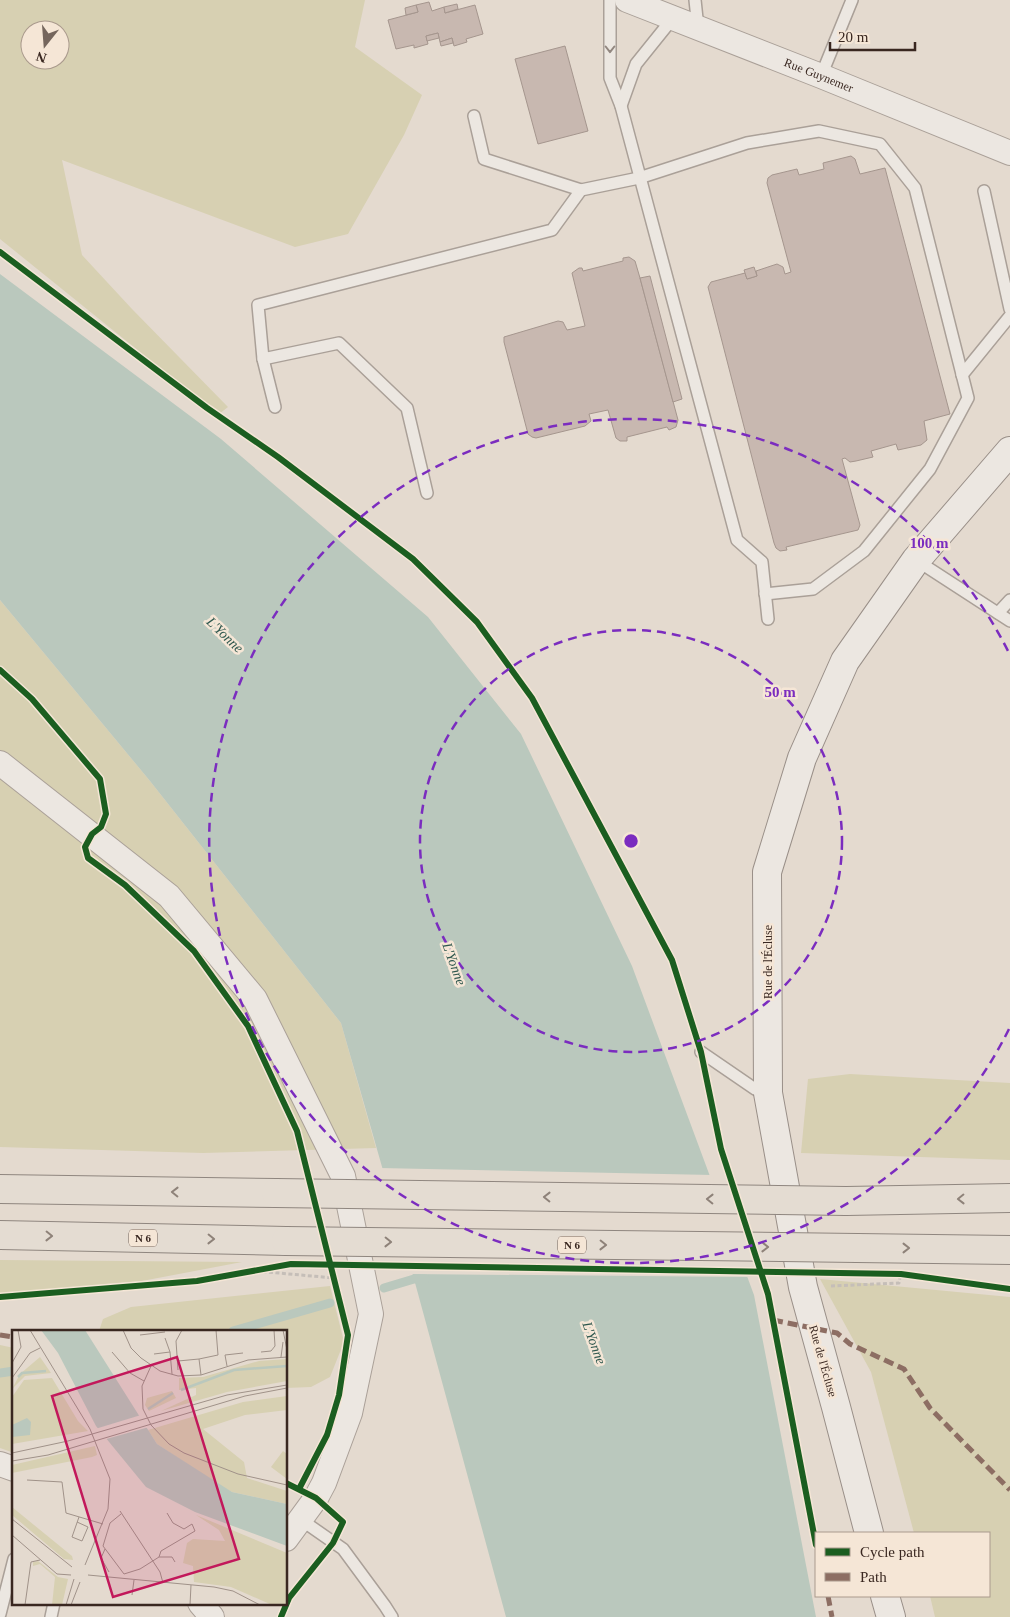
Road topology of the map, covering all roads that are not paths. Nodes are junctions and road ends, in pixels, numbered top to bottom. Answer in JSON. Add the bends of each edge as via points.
{"nodes":[{"id":1,"x":610,"y":0,"type":"edge"},
{"id":2,"x":627,"y":0,"type":"edge"},
{"id":3,"x":695,"y":0,"type":"edge"},
{"id":4,"x":852,"y":0,"type":"edge"},
{"id":5,"x":673,"y":18,"type":"junction"},
{"id":6,"x":698,"y":28,"type":"junction"},
{"id":7,"x":821,"y":76,"type":"junction"},
{"id":8,"x":621,"y":106,"type":"junction"},
{"id":9,"x":474,"y":116,"type":"dead end"},
{"id":10,"x":1010,"y":153,"type":"edge"},
{"id":11,"x":639,"y":178,"type":"junction"},
{"id":12,"x":581,"y":190,"type":"junction"},
{"id":13,"x":984,"y":191,"type":"dead end"},
{"id":14,"x":1010,"y":309,"type":"edge"},
{"id":15,"x":1010,"y":316,"type":"edge"},
{"id":16,"x":263,"y":359,"type":"junction"},
{"id":17,"x":962,"y":375,"type":"junction"},
{"id":18,"x":275,"y":407,"type":"dead end"},
{"id":19,"x":1010,"y":451,"type":"edge"},
{"id":20,"x":427,"y":493,"type":"dead end"},
{"id":21,"x":916,"y":560,"type":"junction"},
{"id":22,"x":765,"y":594,"type":"junction"},
{"id":23,"x":1010,"y":600,"type":"edge"},
{"id":24,"x":998,"y":614,"type":"junction"},
{"id":25,"x":768,"y":619,"type":"dead end"},
{"id":26,"x":1010,"y":621,"type":"edge"},
{"id":27,"x":0,"y":763,"type":"edge"},
{"id":28,"x":700,"y":1052,"type":"dead end"},
{"id":29,"x":768,"y":1093,"type":"junction"},
{"id":30,"x":0,"y":1189,"type":"edge"},
{"id":31,"x":1010,"y":1198,"type":"edge"},
{"id":32,"x":0,"y":1235,"type":"edge"},
{"id":33,"x":1002,"y":1250,"type":"edge"},
{"id":34,"x":0,"y":1464,"type":"edge"},
{"id":35,"x":12,"y":1468,"type":"edge"},
{"id":36,"x":300,"y":1519,"type":"junction"},
{"id":37,"x":869,"y":1532,"type":"edge"},
{"id":38,"x":288,"y":1536,"type":"edge"},
{"id":39,"x":12,"y":1565,"type":"edge"},
{"id":40,"x":3,"y":1590,"type":"edge"},
{"id":41,"x":886,"y":1597,"type":"edge"},
{"id":42,"x":54,"y":1604,"type":"edge"},
{"id":43,"x":0,"y":1614,"type":"edge"},
{"id":44,"x":51,"y":1617,"type":"edge"},
{"id":45,"x":392,"y":1617,"type":"edge"},
{"id":46,"x":891,"y":1617,"type":"edge"}],
"edges":[{"from":1,"to":8,"type":"lane","one_way":true,"via":[[610,78]]},
{"from":2,"to":5,"type":"street","name":"Rue Guynemer"},
{"from":3,"to":6,"type":"lane"},
{"from":4,"to":7,"type":"lane"},
{"from":5,"to":6,"type":"street","name":"Rue Guynemer"},
{"from":5,"to":8,"type":"lane","via":[[636,64]]},
{"from":6,"to":7,"type":"street","name":"Rue Guynemer"},
{"from":7,"to":10,"type":"street","name":"Rue Guynemer"},
{"from":8,"to":11,"type":"lane"},
{"from":9,"to":12,"type":"lane","via":[[484,159]]},
{"from":11,"to":12,"type":"lane"},
{"from":11,"to":17,"type":"lane","via":[[747,143],[819,131],[880,144],[915,188]]},
{"from":11,"to":22,"type":"lane","via":[[737,540],[762,562]]},
{"from":12,"to":16,"type":"lane","via":[[552,230],[258,305]]},
{"from":13,"to":14,"type":"lane"},
{"from":15,"to":17,"type":"lane"},
{"from":16,"to":18,"type":"lane"},
{"from":16,"to":20,"type":"lane","via":[[339,343],[407,408]]},
{"from":17,"to":22,"type":"lane","via":[[968,398],[930,469],[864,551],[813,589]]},
{"from":19,"to":21,"type":"street","name":"Rue de l'Écluse"},
{"from":21,"to":24,"type":"lane"},
{"from":21,"to":29,"type":"street","name":"Rue de l'Écluse","via":[[845,661],[802,758],[767,872]]},
{"from":22,"to":25,"type":"lane"},
{"from":23,"to":24,"type":"lane"},
{"from":24,"to":26,"type":"lane"},
{"from":27,"to":36,"type":"street","via":[[168,896],[255,998],[342,1176],[372,1314],[350,1413],[324,1483]]},
{"from":28,"to":29,"type":"lane","via":[[755,1089]]},
{"from":29,"to":37,"type":"street","name":"Rue de l'Écluse","via":[[803,1287]]},
{"from":31,"to":30,"type":"main road","one_way":true,"bridge":true,"via":[[846,1201]]},
{"from":32,"to":33,"type":"main road","number":"N 6","one_way":true,"bridge":true},
{"from":34,"to":35,"type":"street"},
{"from":36,"to":38,"type":"street"},
{"from":36,"to":45,"type":"lane","via":[[343,1550]]},
{"from":39,"to":40,"type":"lane"},
{"from":40,"to":43,"type":"lane"},
{"from":41,"to":46,"type":"street"},
{"from":42,"to":44,"type":"lane"}]}
